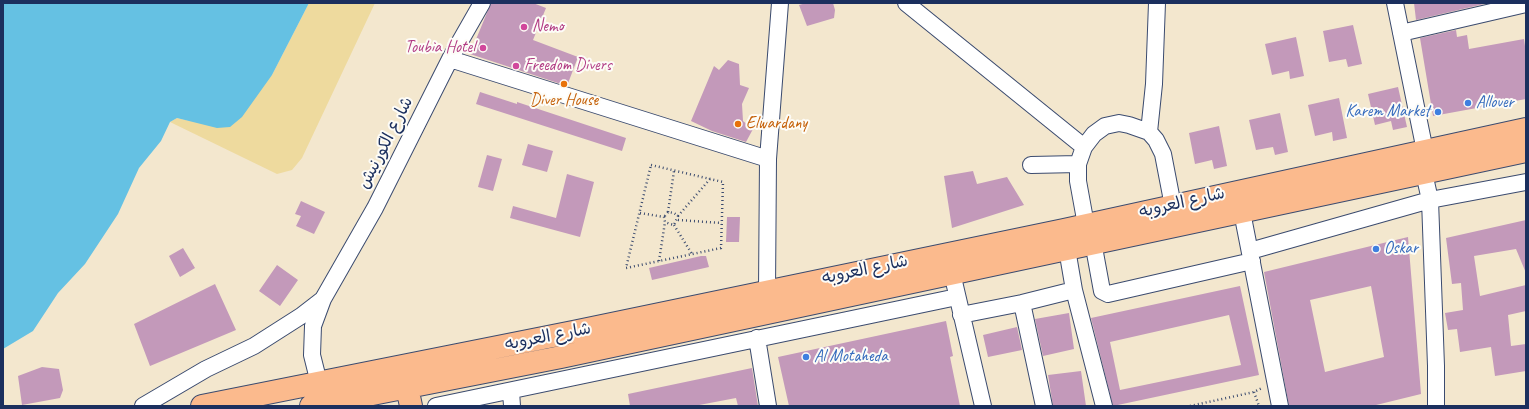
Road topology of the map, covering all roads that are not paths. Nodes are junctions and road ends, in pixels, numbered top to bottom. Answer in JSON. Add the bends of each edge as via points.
{"nodes":[{"id":1,"x":482,"y":3,"type":"edge"},
{"id":2,"x":780,"y":3,"type":"edge"},
{"id":3,"x":906,"y":3,"type":"edge"},
{"id":4,"x":1158,"y":3,"type":"edge"},
{"id":5,"x":1395,"y":3,"type":"edge"},
{"id":6,"x":1526,"y":4,"type":"edge"},
{"id":7,"x":1401,"y":33,"type":"junction"},
{"id":8,"x":450,"y":58,"type":"junction"},
{"id":9,"x":1526,"y":129,"type":"edge"},
{"id":10,"x":1149,"y":132,"type":"junction"},
{"id":11,"x":1084,"y":147,"type":"junction"},
{"id":12,"x":1425,"y":151,"type":"junction"},
{"id":13,"x":1526,"y":151,"type":"edge"},
{"id":14,"x":768,"y":159,"type":"junction"},
{"id":15,"x":1078,"y":164,"type":"junction"},
{"id":16,"x":1031,"y":165,"type":"dead end"},
{"id":17,"x":1424,"y":173,"type":"junction"},
{"id":18,"x":1526,"y":182,"type":"edge"},
{"id":19,"x":1430,"y":200,"type":"junction"},
{"id":20,"x":1173,"y":206,"type":"junction"},
{"id":21,"x":1242,"y":212,"type":"junction"},
{"id":22,"x":1089,"y":234,"type":"junction"},
{"id":23,"x":1067,"y":249,"type":"junction"},
{"id":24,"x":1251,"y":256,"type":"junction"},
{"id":25,"x":952,"y":273,"type":"junction"},
{"id":26,"x":767,"y":290,"type":"junction"},
{"id":27,"x":1074,"y":290,"type":"junction"},
{"id":28,"x":957,"y":297,"type":"junction"},
{"id":29,"x":322,"y":299,"type":"junction"},
{"id":30,"x":1022,"y":303,"type":"junction"},
{"id":31,"x":961,"y":315,"type":"junction"},
{"id":32,"x":626,"y":321,"type":"junction"},
{"id":33,"x":757,"y":338,"type":"junction"},
{"id":34,"x":631,"y":341,"type":"junction"},
{"id":35,"x":319,"y":383,"type":"junction"},
{"id":36,"x":409,"y":396,"type":"edge"},
{"id":37,"x":512,"y":398,"type":"edge"},
{"id":38,"x":143,"y":406,"type":"edge"},
{"id":39,"x":202,"y":406,"type":"edge"},
{"id":40,"x":311,"y":406,"type":"edge"},
{"id":41,"x":436,"y":406,"type":"edge"},
{"id":42,"x":768,"y":406,"type":"edge"},
{"id":43,"x":983,"y":406,"type":"edge"},
{"id":44,"x":1044,"y":406,"type":"edge"},
{"id":45,"x":1104,"y":406,"type":"edge"},
{"id":46,"x":1280,"y":406,"type":"edge"},
{"id":47,"x":1436,"y":406,"type":"edge"}],
"edges":[{"from":1,"to":8,"type":"street","name":"شارع الكورنيش"},
{"from":2,"to":14,"type":"street"},
{"from":3,"to":11,"type":"street"},
{"from":4,"to":10,"type":"street"},
{"from":5,"to":7,"type":"street"},
{"from":6,"to":7,"type":"street"},
{"from":7,"to":12,"type":"street"},
{"from":8,"to":14,"type":"street"},
{"from":8,"to":29,"type":"street","name":"شارع الكورنيش","via":[[375,208]]},
{"from":9,"to":12,"type":"main road","name":"شارع العروبه"},
{"from":10,"to":11,"type":"street","via":[[1119,123],[1105,126],[1094,134]]},
{"from":10,"to":20,"type":"street","via":[[1163,154]]},
{"from":11,"to":15,"type":"street"},
{"from":12,"to":20,"type":"main road","name":"شارع العروبه"},
{"from":13,"to":17,"type":"main road","name":"شارع العروبه"},
{"from":14,"to":26,"type":"street"},
{"from":15,"to":16,"type":"street"},
{"from":15,"to":22,"type":"street","via":[[1078,180]]},
{"from":17,"to":19,"type":"street"},
{"from":17,"to":21,"type":"main road","name":"شارع العروبه"},
{"from":18,"to":19,"type":"street"},
{"from":19,"to":24,"type":"street"},
{"from":19,"to":47,"type":"street"},
{"from":20,"to":22,"type":"main road","name":"شارع العروبه"},
{"from":21,"to":22,"type":"main road","name":"شارع العروبه"},
{"from":21,"to":24,"type":"street"},
{"from":22,"to":23,"type":"main road","name":"شارع العروبه"},
{"from":22,"to":24,"type":"street","via":[[1102,291],[1108,294]]},
{"from":22,"to":26,"type":"main road","name":"شارع العروبه"},
{"from":23,"to":25,"type":"main road","name":"شارع العروبه"},
{"from":23,"to":27,"type":"street"},
{"from":24,"to":46,"type":"street"},
{"from":25,"to":28,"type":"street"},
{"from":25,"to":34,"type":"main road","name":"شارع العروبه"},
{"from":26,"to":32,"type":"main road","name":"شارع العروبه"},
{"from":27,"to":30,"type":"street"},
{"from":27,"to":45,"type":"street"},
{"from":28,"to":31,"type":"street"},
{"from":28,"to":33,"type":"street"},
{"from":29,"to":35,"type":"street","name":"شارع الكورنيش","via":[[313,326],[312,355]]},
{"from":29,"to":38,"type":"street","name":"شارع الكورنيش","via":[[254,346],[206,369]]},
{"from":30,"to":31,"type":"street"},
{"from":30,"to":44,"type":"street"},
{"from":31,"to":43,"type":"street"},
{"from":32,"to":34,"type":"main road"},
{"from":32,"to":35,"type":"main road","name":"شارع العروبه"},
{"from":33,"to":37,"type":"street"},
{"from":33,"to":42,"type":"street"},
{"from":34,"to":36,"type":"main road","name":"شارع العروبه"},
{"from":35,"to":39,"type":"main road","name":"شارع العروبه"},
{"from":36,"to":40,"type":"main road","name":"شارع العروبه"},
{"from":37,"to":41,"type":"street"}]}
